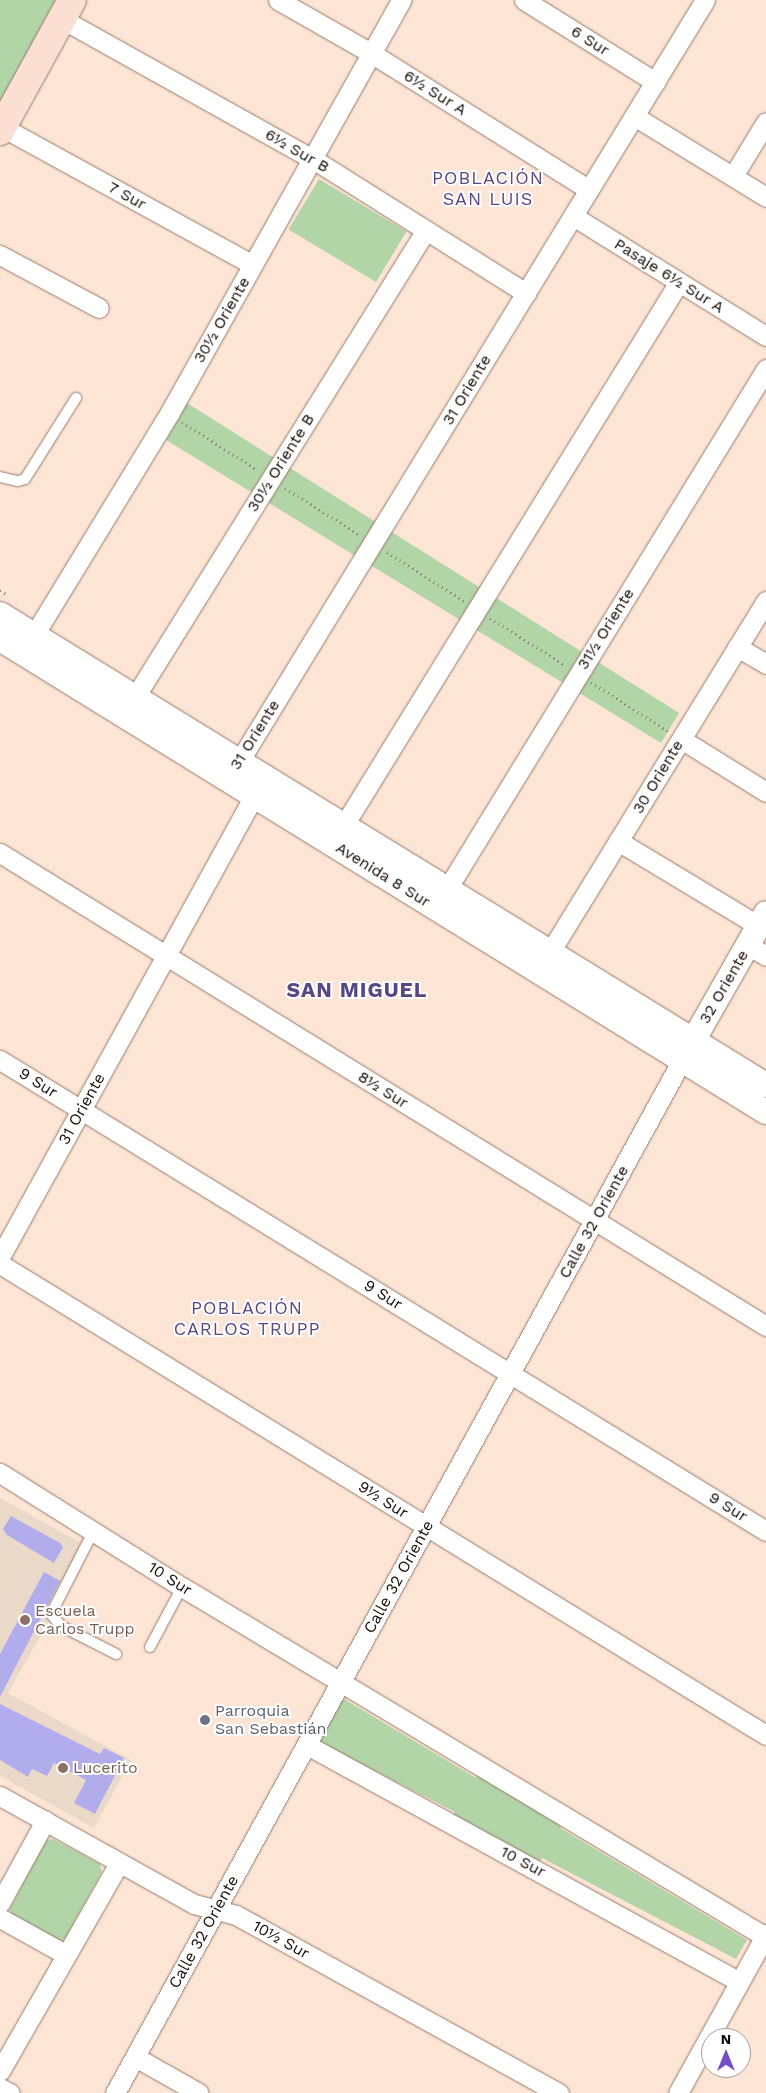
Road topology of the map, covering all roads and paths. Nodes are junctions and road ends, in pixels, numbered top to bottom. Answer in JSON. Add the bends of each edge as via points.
{"nodes":[{"id":1,"x":278,"y":0,"type":"edge"},
{"id":2,"x":401,"y":0,"type":"edge"},
{"id":3,"x":524,"y":0,"type":"edge"},
{"id":4,"x":705,"y":0,"type":"edge"},
{"id":5,"x":67,"y":10,"type":"edge"},
{"id":6,"x":371,"y":53,"type":"junction"},
{"id":7,"x":656,"y":82,"type":"junction"},
{"id":8,"x":634,"y":116,"type":"junction"},
{"id":9,"x":766,"y":122,"type":"edge"},
{"id":10,"x":1,"y":129,"type":"edge"},
{"id":11,"x":313,"y":159,"type":"junction"},
{"id":12,"x":733,"y":176,"type":"junction"},
{"id":13,"x":589,"y":190,"type":"junction"},
{"id":14,"x":766,"y":196,"type":"edge"},
{"id":15,"x":573,"y":216,"type":"junction"},
{"id":16,"x":426,"y":230,"type":"junction"},
{"id":17,"x":0,"y":255,"type":"edge"},
{"id":18,"x":253,"y":265,"type":"junction"},
{"id":19,"x":679,"y":282,"type":"junction"},
{"id":20,"x":526,"y":293,"type":"junction"},
{"id":21,"x":99,"y":308,"type":"dead end"},
{"id":22,"x":766,"y":336,"type":"edge"},
{"id":23,"x":766,"y":369,"type":"edge"},
{"id":24,"x":76,"y":398,"type":"dead end"},
{"id":25,"x":168,"y":414,"type":"junction"},
{"id":26,"x":0,"y":477,"type":"edge"},
{"id":27,"x":271,"y":479,"type":"junction"},
{"id":28,"x":373,"y":543,"type":"junction"},
{"id":29,"x":766,"y":601,"type":"edge"},
{"id":30,"x":477,"y":610,"type":"junction"},
{"id":31,"x":0,"y":614,"type":"edge"},
{"id":32,"x":34,"y":635,"type":"junction"},
{"id":33,"x":0,"y":639,"type":"edge"},
{"id":34,"x":737,"y":647,"type":"junction"},
{"id":35,"x":766,"y":664,"type":"edge"},
{"id":36,"x":579,"y":674,"type":"junction"},
{"id":37,"x":135,"y":697,"type":"junction"},
{"id":38,"x":681,"y":739,"type":"junction"},
{"id":39,"x":234,"y":770,"type":"junction"},
{"id":40,"x":260,"y":786,"type":"junction"},
{"id":41,"x":766,"y":792,"type":"edge"},
{"id":42,"x":344,"y":825,"type":"junction"},
{"id":43,"x":618,"y":841,"type":"junction"},
{"id":44,"x":0,"y":854,"type":"edge"},
{"id":45,"x":447,"y":889,"type":"junction"},
{"id":46,"x":760,"y":935,"type":"edge"},
{"id":47,"x":550,"y":952,"type":"junction"},
{"id":48,"x":166,"y":956,"type":"junction"},
{"id":49,"x":688,"y":1050,"type":"junction"},
{"id":50,"x":0,"y":1060,"type":"edge"},
{"id":51,"x":766,"y":1085,"type":"edge"},
{"id":52,"x":81,"y":1110,"type":"junction"},
{"id":53,"x":766,"y":1112,"type":"edge"},
{"id":54,"x":595,"y":1220,"type":"junction"},
{"id":55,"x":0,"y":1257,"type":"edge"},
{"id":56,"x":0,"y":1264,"type":"edge"},
{"id":57,"x":766,"y":1326,"type":"edge"},
{"id":58,"x":510,"y":1374,"type":"junction"},
{"id":59,"x":0,"y":1473,"type":"edge"},
{"id":60,"x":426,"y":1526,"type":"junction"},
{"id":61,"x":766,"y":1531,"type":"edge"},
{"id":62,"x":93,"y":1532,"type":"junction"},
{"id":63,"x":182,"y":1587,"type":"junction"},
{"id":64,"x":150,"y":1647,"type":"dead end"},
{"id":65,"x":116,"y":1654,"type":"dead end"},
{"id":66,"x":342,"y":1681,"type":"junction"},
{"id":67,"x":766,"y":1735,"type":"edge"},
{"id":68,"x":307,"y":1745,"type":"junction"},
{"id":69,"x":0,"y":1796,"type":"edge"},
{"id":70,"x":45,"y":1821,"type":"junction"},
{"id":71,"x":119,"y":1863,"type":"junction"},
{"id":72,"x":0,"y":1903,"type":"edge"},
{"id":73,"x":216,"y":1910,"type":"junction"},
{"id":74,"x":0,"y":1918,"type":"edge"},
{"id":75,"x":765,"y":1935,"type":"edge"},
{"id":76,"x":65,"y":1954,"type":"junction"},
{"id":77,"x":739,"y":1982,"type":"junction"},
{"id":78,"x":135,"y":2058,"type":"junction"},
{"id":79,"x":0,"y":2071,"type":"edge"},
{"id":80,"x":0,"y":2088,"type":"edge"},
{"id":81,"x":684,"y":2091,"type":"edge"},
{"id":82,"x":10,"y":2093,"type":"edge"},
{"id":83,"x":115,"y":2093,"type":"edge"},
{"id":84,"x":199,"y":2093,"type":"edge"},
{"id":85,"x":559,"y":2093,"type":"edge"}],
"edges":[{"from":1,"to":6,"type":"street","name":"6½ Sur A"},
{"from":2,"to":6,"type":"street","name":"30½ Oriente"},
{"from":3,"to":7,"type":"street","name":"6 Sur"},
{"from":4,"to":7,"type":"street","name":"31 Oriente"},
{"from":5,"to":10,"type":"main road"},
{"from":5,"to":11,"type":"street","name":"6½ Sur B"},
{"from":6,"to":11,"type":"street","name":"30½ Oriente"},
{"from":6,"to":13,"type":"street","name":"6½ Sur A"},
{"from":7,"to":8,"type":"street","name":"31 Oriente"},
{"from":8,"to":12,"type":"street"},
{"from":8,"to":13,"type":"street","name":"31 Oriente"},
{"from":9,"to":12,"type":"street"},
{"from":10,"to":18,"type":"street","name":"7 Sur"},
{"from":11,"to":16,"type":"street","name":"6½ Sur B"},
{"from":11,"to":18,"type":"street","name":"30½ Oriente"},
{"from":12,"to":14,"type":"street"},
{"from":13,"to":15,"type":"street","name":"31 Oriente"},
{"from":15,"to":19,"type":"street","name":"Pasaje 6½ Sur A"},
{"from":15,"to":20,"type":"street","name":"31 Oriente"},
{"from":16,"to":20,"type":"street","name":"6½ Sur B"},
{"from":16,"to":27,"type":"street","name":"30½ Oriente B"},
{"from":17,"to":21,"type":"street"},
{"from":18,"to":25,"type":"street","name":"30½ Oriente"},
{"from":19,"to":22,"type":"street","name":"Pasaje 6½ Sur A"},
{"from":19,"to":30,"type":"street"},
{"from":20,"to":28,"type":"street","name":"31 Oriente"},
{"from":23,"to":36,"type":"street","name":"31½ Oriente"},
{"from":24,"to":26,"type":"lane","via":[[25,478],[18,481]]},
{"from":25,"to":27,"type":"path"},
{"from":25,"to":32,"type":"street","name":"30½ Oriente"},
{"from":27,"to":28,"type":"path"},
{"from":27,"to":37,"type":"street","name":"30½ Oriente B"},
{"from":28,"to":30,"type":"path"},
{"from":28,"to":39,"type":"street","name":"31 Oriente"},
{"from":29,"to":34,"type":"street","name":"30 Oriente"},
{"from":30,"to":36,"type":"path"},
{"from":30,"to":42,"type":"street"},
{"from":31,"to":32,"type":"street","name":"Avenida 8 Sur"},
{"from":32,"to":37,"type":"street","name":"Avenida 8 Sur"},
{"from":33,"to":39,"type":"street","name":"Avenida 8 Sur"},
{"from":34,"to":35,"type":"street"},
{"from":34,"to":38,"type":"street","name":"30 Oriente"},
{"from":36,"to":38,"type":"path"},
{"from":36,"to":45,"type":"street","name":"31½ Oriente"},
{"from":37,"to":39,"type":"street","name":"Avenida 8 Sur"},
{"from":38,"to":41,"type":"street"},
{"from":38,"to":43,"type":"street","name":"30 Oriente"},
{"from":39,"to":40,"type":"street","name":"Avenida 8 Sur"},
{"from":40,"to":42,"type":"street","name":"Avenida 8 Sur"},
{"from":40,"to":48,"type":"street","name":"31 Oriente"},
{"from":40,"to":49,"type":"street","name":"Avenida 8 Sur"},
{"from":42,"to":45,"type":"street","name":"Avenida 8 Sur"},
{"from":43,"to":46,"type":"street"},
{"from":43,"to":47,"type":"street","name":"30 Oriente"},
{"from":44,"to":48,"type":"street","name":"8½ Sur"},
{"from":45,"to":47,"type":"street","name":"Avenida 8 Sur"},
{"from":46,"to":49,"type":"street","name":"32 Oriente"},
{"from":47,"to":49,"type":"street","name":"Avenida 8 Sur"},
{"from":48,"to":52,"type":"street","name":"31 Oriente"},
{"from":48,"to":54,"type":"street","name":"8½ Sur"},
{"from":49,"to":51,"type":"street","name":"Avenida 8 Sur"},
{"from":49,"to":53,"type":"street","name":"Avenida 8 Sur"},
{"from":49,"to":54,"type":"street","name":"Calle 32 Oriente"},
{"from":50,"to":52,"type":"street","name":"9 Sur"},
{"from":52,"to":55,"type":"street","name":"31 Oriente"},
{"from":52,"to":58,"type":"street","name":"9 Sur"},
{"from":54,"to":57,"type":"street","name":"8½ Sur"},
{"from":54,"to":58,"type":"street","name":"Calle 32 Oriente"},
{"from":56,"to":60,"type":"street","name":"9½ Sur"},
{"from":58,"to":60,"type":"street","name":"Calle 32 Oriente"},
{"from":58,"to":61,"type":"street","name":"9 Sur"},
{"from":59,"to":62,"type":"street","name":"10 Sur"},
{"from":60,"to":66,"type":"street","name":"Calle 32 Oriente"},
{"from":60,"to":67,"type":"street","name":"9½ Sur"},
{"from":62,"to":63,"type":"street","name":"10 Sur"},
{"from":62,"to":65,"type":"lane","via":[[51,1614],[62,1626]]},
{"from":63,"to":64,"type":"lane"},
{"from":63,"to":66,"type":"street","name":"10 Sur"},
{"from":66,"to":68,"type":"street","name":"Calle 32 Oriente"},
{"from":66,"to":75,"type":"street","name":"10 Sur"},
{"from":68,"to":73,"type":"street","name":"Calle 32 Oriente"},
{"from":68,"to":77,"type":"street","name":"10 Sur"},
{"from":69,"to":70,"type":"street","name":"10½ Sur"},
{"from":70,"to":71,"type":"street","name":"10½ Sur"},
{"from":70,"to":72,"type":"street"},
{"from":71,"to":73,"type":"street","name":"10½ Sur","via":[[194,1904]]},
{"from":71,"to":76,"type":"street"},
{"from":73,"to":78,"type":"street","name":"Calle 32 Oriente"},
{"from":73,"to":85,"type":"street","name":"10½ Sur","via":[[236,1915]]},
{"from":74,"to":76,"type":"street"},
{"from":75,"to":77,"type":"street"},
{"from":76,"to":79,"type":"street"},
{"from":77,"to":81,"type":"street"},
{"from":78,"to":83,"type":"street","name":"Calle 32 Oriente"},
{"from":78,"to":84,"type":"street"},
{"from":80,"to":82,"type":"street"}]}
